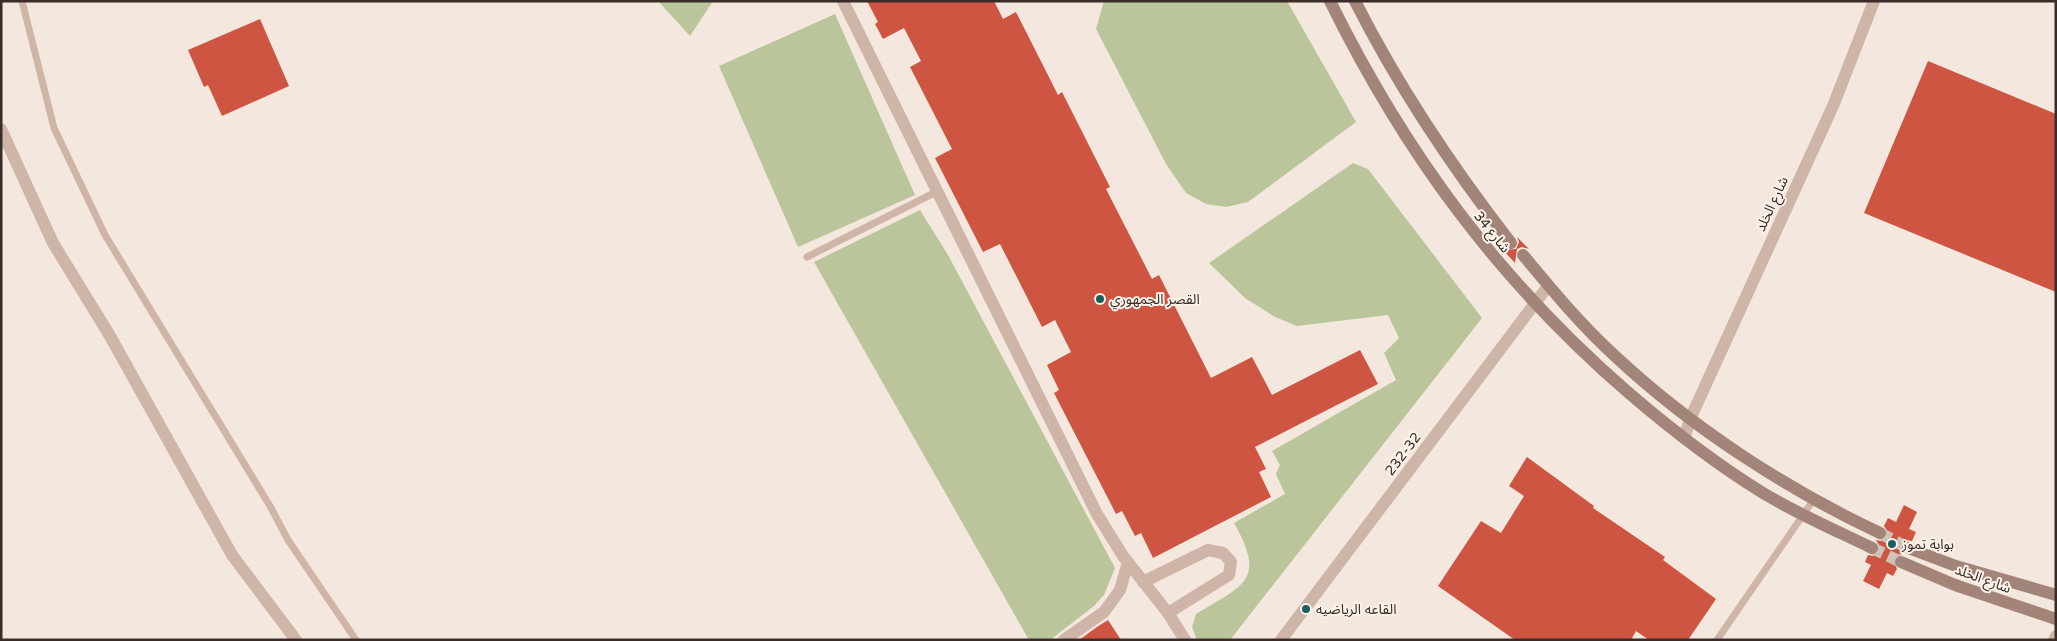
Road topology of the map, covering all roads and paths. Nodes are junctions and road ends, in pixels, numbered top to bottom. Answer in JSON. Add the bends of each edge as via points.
{"nodes":[{"id":1,"x":22,"y":1,"type":"edge"},
{"id":2,"x":844,"y":1,"type":"edge"},
{"id":3,"x":1330,"y":1,"type":"edge"},
{"id":4,"x":1355,"y":1,"type":"edge"},
{"id":5,"x":1874,"y":1,"type":"edge"},
{"id":6,"x":1,"y":129,"type":"edge"},
{"id":7,"x":938,"y":191,"type":"junction"},
{"id":8,"x":1511,"y":243,"type":"dead end"},
{"id":9,"x":1522,"y":256,"type":"dead end"},
{"id":10,"x":807,"y":257,"type":"dead end"},
{"id":11,"x":1548,"y":286,"type":"junction"},
{"id":12,"x":1534,"y":304,"type":"junction"},
{"id":13,"x":1690,"y":417,"type":"junction"},
{"id":14,"x":1684,"y":438,"type":"junction"},
{"id":15,"x":1814,"y":500,"type":"junction"},
{"id":16,"x":1804,"y":516,"type":"junction"},
{"id":17,"x":1880,"y":533,"type":"tunnel mouth"},
{"id":18,"x":1872,"y":548,"type":"tunnel mouth"},
{"id":19,"x":1908,"y":548,"type":"tunnel mouth"},
{"id":20,"x":1128,"y":562,"type":"junction"},
{"id":21,"x":1901,"y":562,"type":"tunnel mouth"},
{"id":22,"x":1143,"y":582,"type":"junction"},
{"id":23,"x":2056,"y":595,"type":"edge"},
{"id":24,"x":1168,"y":613,"type":"junction"},
{"id":25,"x":2056,"y":619,"type":"edge"},
{"id":26,"x":2056,"y":636,"type":"edge"},
{"id":27,"x":296,"y":640,"type":"edge"},
{"id":28,"x":356,"y":640,"type":"edge"},
{"id":29,"x":1064,"y":640,"type":"edge"},
{"id":30,"x":1185,"y":640,"type":"edge"},
{"id":31,"x":1281,"y":640,"type":"edge"},
{"id":32,"x":1717,"y":640,"type":"edge"},
{"id":33,"x":2054,"y":640,"type":"edge"}],
"edges":[{"from":1,"to":28,"type":"lane","via":[[54,128],[105,235],[288,540]]},
{"from":2,"to":7,"type":"street"},
{"from":3,"to":12,"type":"main road","name":"شارع 34","via":[[1367,72],[1416,153],[1473,233]]},
{"from":4,"to":8,"type":"main road","name":"شارع 34","via":[[1412,104]]},
{"from":5,"to":13,"type":"street","name":"شارع الخلد","via":[[1833,106]]},
{"from":6,"to":27,"type":"street","via":[[53,243],[110,336],[232,555]]},
{"from":7,"to":10,"type":"lane"},
{"from":7,"to":20,"type":"street","via":[[1097,514]]},
{"from":9,"to":11,"type":"main road","name":"شارع 34"},
{"from":11,"to":12,"type":"street","name":"232-32"},
{"from":11,"to":13,"type":"main road","name":"شارع 34","via":[[1615,356]]},
{"from":12,"to":14,"type":"main road","name":"شارع 34","via":[[1608,375]]},
{"from":12,"to":31,"type":"street","name":"232-32"},
{"from":13,"to":14,"type":"street","name":"شارع الخلد"},
{"from":13,"to":15,"type":"main road"},
{"from":14,"to":16,"type":"main road","via":[[1763,493]]},
{"from":15,"to":16,"type":"lane"},
{"from":15,"to":17,"type":"main road"},
{"from":16,"to":18,"type":"main road"},
{"from":16,"to":32,"type":"lane"},
{"from":19,"to":23,"type":"main road","name":"شارع الخلد","via":[[1956,566]]},
{"from":20,"to":22,"type":"street"},
{"from":20,"to":29,"type":"street","via":[[1120,590],[1104,612]]},
{"from":21,"to":25,"type":"main road","name":"شارع الخلد","via":[[1954,585]]},
{"from":22,"to":24,"type":"street"},
{"from":22,"to":24,"type":"street","via":[[1208,550],[1223,553],[1231,562],[1229,575]]},
{"from":24,"to":30,"type":"street"},
{"from":26,"to":33,"type":"street"}]}
